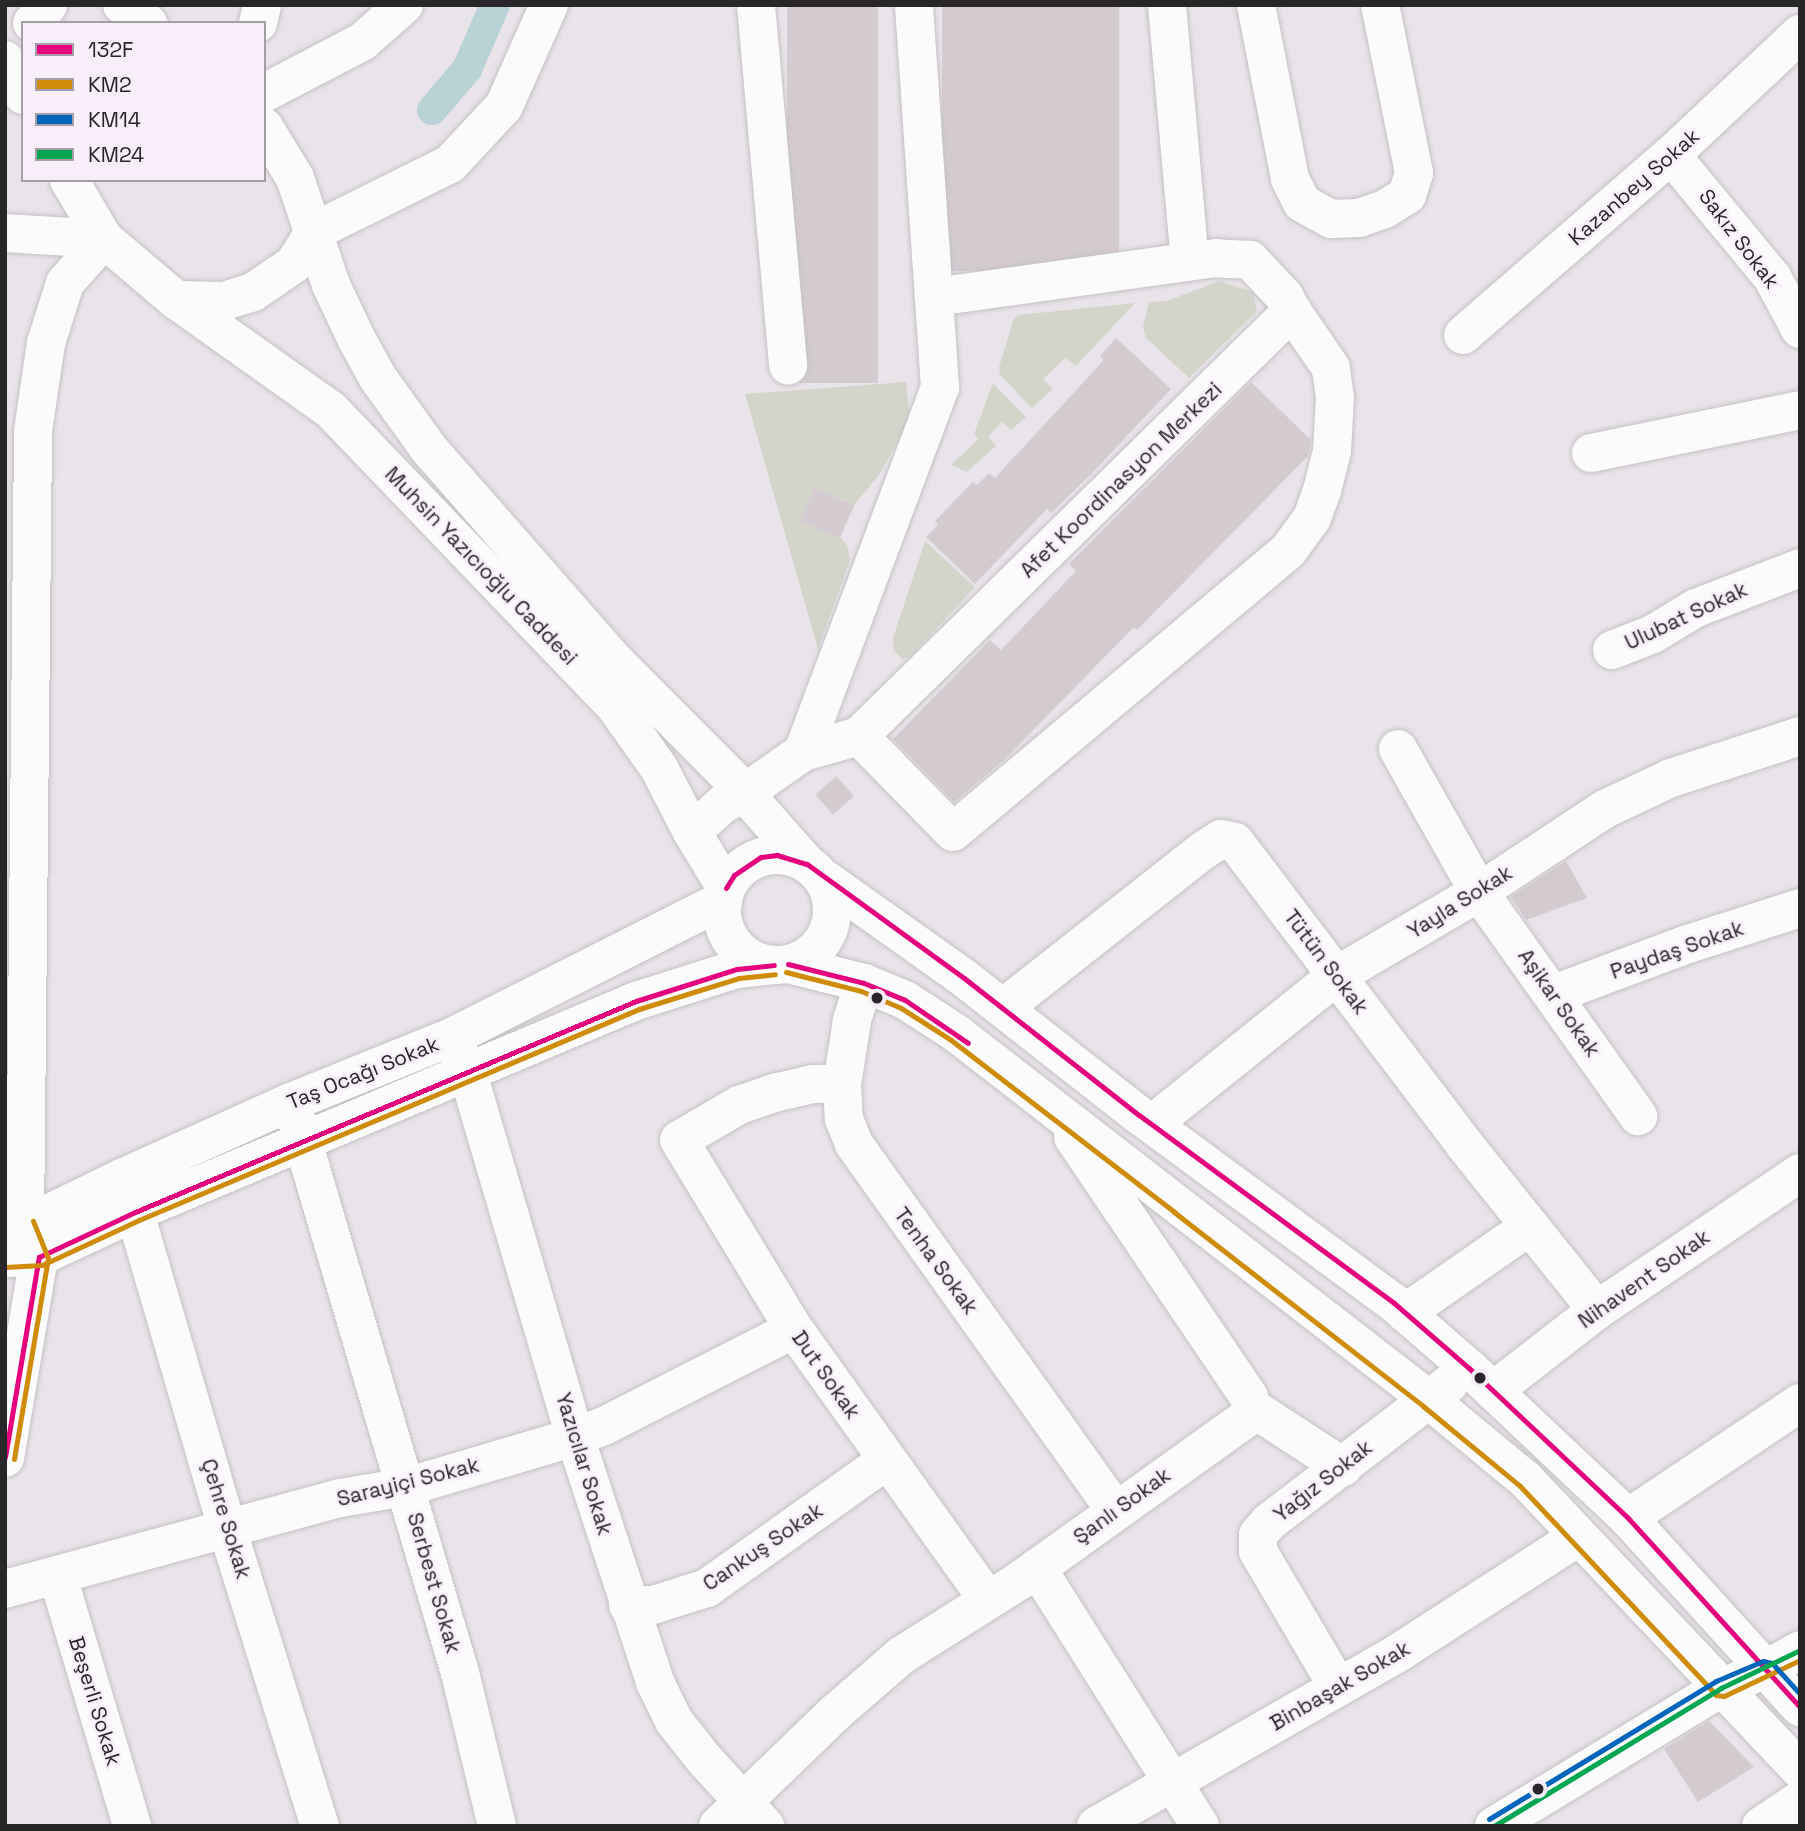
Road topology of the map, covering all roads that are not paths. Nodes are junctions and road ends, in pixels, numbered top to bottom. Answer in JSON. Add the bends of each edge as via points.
{"nodes":[{"id":1,"x":48,"y":5,"type":"edge"},
{"id":2,"x":122,"y":5,"type":"edge"},
{"id":3,"x":404,"y":5,"type":"edge"},
{"id":4,"x":549,"y":5,"type":"edge"},
{"id":5,"x":756,"y":5,"type":"edge"},
{"id":6,"x":914,"y":5,"type":"edge"},
{"id":7,"x":1167,"y":5,"type":"edge"},
{"id":8,"x":1256,"y":5,"type":"edge"},
{"id":9,"x":1380,"y":5,"type":"edge"},
{"id":10,"x":39,"y":21,"type":"edge"},
{"id":11,"x":145,"y":21,"type":"edge"},
{"id":12,"x":1800,"y":34,"type":"edge"},
{"id":13,"x":266,"y":92,"type":"edge"},
{"id":14,"x":266,"y":130,"type":"edge"},
{"id":15,"x":1671,"y":155,"type":"junction"},
{"id":16,"x":72,"y":182,"type":"edge"},
{"id":17,"x":315,"y":232,"type":"junction"},
{"id":18,"x":5,"y":233,"type":"edge"},
{"id":19,"x":104,"y":239,"type":"junction"},
{"id":20,"x":1190,"y":261,"type":"junction"},
{"id":21,"x":934,"y":297,"type":"junction"},
{"id":22,"x":176,"y":300,"type":"junction"},
{"id":23,"x":1292,"y":311,"type":"junction"},
{"id":24,"x":1800,"y":329,"type":"edge"},
{"id":25,"x":1463,"y":335,"type":"dead end"},
{"id":26,"x":788,"y":366,"type":"dead end"},
{"id":27,"x":1800,"y":410,"type":"edge"},
{"id":28,"x":1591,"y":453,"type":"dead end"},
{"id":29,"x":1800,"y":568,"type":"edge"},
{"id":30,"x":1612,"y":650,"type":"dead end"},
{"id":31,"x":859,"y":736,"type":"junction"},
{"id":32,"x":1800,"y":736,"type":"edge"},
{"id":33,"x":1398,"y":749,"type":"dead end"},
{"id":34,"x":803,"y":752,"type":"junction"},
{"id":35,"x":743,"y":794,"type":"junction"},
{"id":36,"x":692,"y":832,"type":"junction"},
{"id":37,"x":813,"y":869,"type":"junction"},
{"id":38,"x":1479,"y":892,"type":"junction"},
{"id":39,"x":725,"y":894,"type":"junction"},
{"id":40,"x":1800,"y":908,"type":"edge"},
{"id":41,"x":781,"y":965,"type":"junction"},
{"id":42,"x":1336,"y":976,"type":"junction"},
{"id":43,"x":864,"y":983,"type":"junction"},
{"id":44,"x":1554,"y":994,"type":"junction"},
{"id":45,"x":1003,"y":1008,"type":"junction"},
{"id":46,"x":459,"y":1054,"type":"junction"},
{"id":47,"x":842,"y":1084,"type":"junction"},
{"id":48,"x":291,"y":1102,"type":"junction"},
{"id":49,"x":1058,"y":1114,"type":"junction"},
{"id":50,"x":1638,"y":1116,"type":"dead end"},
{"id":51,"x":1152,"y":1124,"type":"junction"},
{"id":52,"x":304,"y":1142,"type":"junction"},
{"id":53,"x":1800,"y":1173,"type":"edge"},
{"id":54,"x":129,"y":1194,"type":"junction"},
{"id":55,"x":1530,"y":1226,"type":"junction"},
{"id":56,"x":19,"y":1247,"type":"edge"},
{"id":57,"x":1597,"y":1310,"type":"junction"},
{"id":58,"x":1405,"y":1313,"type":"junction"},
{"id":59,"x":794,"y":1329,"type":"junction"},
{"id":60,"x":1482,"y":1380,"type":"junction"},
{"id":61,"x":1429,"y":1399,"type":"junction"},
{"id":62,"x":1800,"y":1403,"type":"edge"},
{"id":63,"x":1251,"y":1407,"type":"junction"},
{"id":64,"x":575,"y":1437,"type":"junction"},
{"id":65,"x":5,"y":1458,"type":"edge"},
{"id":66,"x":887,"y":1460,"type":"junction"},
{"id":67,"x":1343,"y":1466,"type":"junction"},
{"id":68,"x":406,"y":1487,"type":"junction"},
{"id":69,"x":1116,"y":1511,"type":"junction"},
{"id":70,"x":1628,"y":1518,"type":"junction"},
{"id":71,"x":227,"y":1528,"type":"junction"},
{"id":72,"x":1578,"y":1537,"type":"junction"},
{"id":73,"x":1037,"y":1568,"type":"junction"},
{"id":74,"x":58,"y":1577,"type":"junction"},
{"id":75,"x":5,"y":1589,"type":"edge"},
{"id":76,"x":988,"y":1600,"type":"junction"},
{"id":77,"x":628,"y":1605,"type":"junction"},
{"id":78,"x":1800,"y":1650,"type":"edge"},
{"id":79,"x":1766,"y":1669,"type":"junction"},
{"id":80,"x":1338,"y":1687,"type":"junction"},
{"id":81,"x":1721,"y":1688,"type":"junction"},
{"id":82,"x":1800,"y":1707,"type":"edge"},
{"id":83,"x":1800,"y":1770,"type":"edge"},
{"id":84,"x":1173,"y":1781,"type":"junction"},
{"id":85,"x":1800,"y":1800,"type":"edge"},
{"id":86,"x":742,"y":1817,"type":"edge"},
{"id":87,"x":132,"y":1826,"type":"edge"},
{"id":88,"x":320,"y":1826,"type":"edge"},
{"id":89,"x":497,"y":1826,"type":"edge"},
{"id":90,"x":1096,"y":1826,"type":"edge"},
{"id":91,"x":1200,"y":1826,"type":"edge"},
{"id":92,"x":1494,"y":1826,"type":"edge"},
{"id":93,"x":1761,"y":1826,"type":"edge"}],
"edges":[{"from":1,"to":10,"type":"street"},
{"from":2,"to":11,"type":"street"},
{"from":3,"to":13,"type":"street","via":[[362,42]]},
{"from":4,"to":17,"type":"street","via":[[504,106],[450,164]]},
{"from":5,"to":26,"type":"street"},
{"from":6,"to":21,"type":"street"},
{"from":7,"to":20,"type":"street"},
{"from":8,"to":9,"type":"street","via":[[1290,180],[1302,203],[1331,219],[1359,218],[1385,209],[1406,195],[1414,173]]},
{"from":12,"to":15,"type":"street","name":"Kazanbey Sokak"},
{"from":14,"to":17,"type":"street","name":"Muhsin Yazıcıoğlu Caddesi","via":[[295,178]]},
{"from":15,"to":24,"type":"street","name":"Sakız Sokak","via":[[1772,277]]},
{"from":15,"to":25,"type":"street","name":"Kazanbey Sokak"},
{"from":16,"to":19,"type":"street","name":"Muhsin Yazıcıoğlu Caddesi"},
{"from":17,"to":22,"type":"street","via":[[294,264],[253,292],[224,302]]},
{"from":17,"to":35,"type":"street","name":"Muhsin Yazıcıoğlu Caddesi","via":[[331,285],[356,338],[429,449],[611,657]]},
{"from":18,"to":19,"type":"street"},
{"from":19,"to":22,"type":"street","name":"Muhsin Yazıcıoğlu Caddesi"},
{"from":19,"to":56,"type":"street","via":[[65,283],[46,343],[33,431]]},
{"from":20,"to":21,"type":"street"},
{"from":20,"to":23,"type":"street","via":[[1250,261]]},
{"from":21,"to":34,"type":"street","via":[[940,387]]},
{"from":22,"to":36,"type":"street","name":"Muhsin Yazıcıoğlu Caddesi","via":[[331,410],[615,706],[659,768]]},
{"from":23,"to":31,"type":"street","name":"Afet Koordinasyon Merkezi"},
{"from":23,"to":31,"type":"street","via":[[1331,368],[1335,398],[1332,451],[1322,491],[1312,518],[1288,551],[953,832]]},
{"from":27,"to":28,"type":"street"},
{"from":29,"to":30,"type":"street","name":"Ulubat Sokak","via":[[1696,608],[1653,634]]},
{"from":31,"to":34,"type":"street","name":"Afet Koordinasyon Merkezi"},
{"from":32,"to":38,"type":"street","name":"Yayla Sokak","via":[[1635,793]]},
{"from":33,"to":38,"type":"street","name":"Aşikar Sokak"},
{"from":34,"to":35,"type":"street","name":"Afet Koordinasyon Merkezi"},
{"from":35,"to":36,"type":"street","name":"Afet Koordinasyon Merkezi","via":[[707,815]]},
{"from":35,"to":37,"type":"street","name":"Muhsin Yazıcıoğlu Caddesi"},
{"from":36,"to":39,"type":"street","name":"Muhsin Yazıcıoğlu Caddesi"},
{"from":37,"to":39,"type":"street","via":[[776,855],[761,857],[740,869]]},
{"from":37,"to":41,"type":"street","via":[[831,902],[828,930],[813,952]]},
{"from":37,"to":45,"type":"street","name":"Muhsin Yazıcıoğlu Caddesi"},
{"from":38,"to":42,"type":"street","name":"Yayla Sokak"},
{"from":38,"to":44,"type":"street","name":"Aşikar Sokak"},
{"from":39,"to":41,"type":"street","via":[[723,923],[730,939],[757,962]]},
{"from":39,"to":46,"type":"street","name":"Taş Ocağı Sokak"},
{"from":40,"to":44,"type":"street","name":"Paydaş Sokak"},
{"from":41,"to":43,"type":"street"},
{"from":41,"to":46,"type":"street","name":"Taş Ocağı Sokak","via":[[737,970]]},
{"from":42,"to":45,"type":"street","name":"Tütün Sokak","via":[[1235,842],[1221,839]]},
{"from":42,"to":51,"type":"street","name":"Yayla Sokak"},
{"from":42,"to":55,"type":"street","name":"Tütün Sokak"},
{"from":43,"to":47,"type":"street","name":"Tenha Sokak","via":[[852,1021]]},
{"from":43,"to":49,"type":"street","via":[[905,1000],[956,1033]]},
{"from":44,"to":50,"type":"street","name":"Aşikar Sokak"},
{"from":45,"to":51,"type":"street","name":"Muhsin Yazıcıoğlu Caddesi"},
{"from":46,"to":48,"type":"street","name":"Taş Ocağı Sokak"},
{"from":46,"to":52,"type":"street","name":"Taş Ocağı Sokak"},
{"from":46,"to":64,"type":"street","name":"Yazıcılar Sokak"},
{"from":47,"to":59,"type":"street","name":"Dut Sokak","via":[[813,1084],[739,1105],[679,1140]]},
{"from":47,"to":69,"type":"street","name":"Tenha Sokak","via":[[844,1119],[854,1144]]},
{"from":48,"to":52,"type":"street","name":"Serbest Sokak"},
{"from":48,"to":54,"type":"street","name":"Taş Ocağı Sokak"},
{"from":49,"to":61,"type":"street"},
{"from":49,"to":63,"type":"street","via":[[1249,1397]]},
{"from":51,"to":58,"type":"street","name":"Muhsin Yazıcıoğlu Caddesi"},
{"from":52,"to":54,"type":"street","name":"Taş Ocağı Sokak"},
{"from":52,"to":68,"type":"street","name":"Serbest Sokak"},
{"from":53,"to":57,"type":"street","name":"Nihavent Sokak"},
{"from":54,"to":56,"type":"street","name":"Taş Ocağı Sokak"},
{"from":54,"to":71,"type":"street","name":"Çehre Sokak"},
{"from":55,"to":57,"type":"street","name":"Tütün Sokak"},
{"from":55,"to":58,"type":"street"},
{"from":56,"to":65,"type":"street"},
{"from":57,"to":60,"type":"street","name":"Nihavent Sokak"},
{"from":58,"to":60,"type":"street","name":"Muhsin Yazıcıoğlu Caddesi"},
{"from":59,"to":64,"type":"street","name":"Sarayiçi Sokak"},
{"from":59,"to":66,"type":"street","name":"Dut Sokak"},
{"from":60,"to":61,"type":"street","name":"Nihavent Sokak"},
{"from":60,"to":70,"type":"street","name":"Muhsin Yazıcıoğlu Caddesi"},
{"from":61,"to":67,"type":"street","name":"Yağız Sokak"},
{"from":61,"to":72,"type":"street","via":[[1526,1480]]},
{"from":62,"to":70,"type":"street"},
{"from":63,"to":67,"type":"street"},
{"from":63,"to":69,"type":"street","name":"Şanlı Sokak","via":[[1247,1419]]},
{"from":64,"to":68,"type":"street","name":"Sarayiçi Sokak"},
{"from":64,"to":77,"type":"street","name":"Yazıcılar Sokak"},
{"from":66,"to":76,"type":"street","name":"Dut Sokak"},
{"from":66,"to":77,"type":"street","name":"Cankuş Sokak","via":[[707,1588],[653,1605]]},
{"from":67,"to":80,"type":"street","name":"Yağız Sokak","via":[[1258,1535],[1258,1552]]},
{"from":68,"to":71,"type":"street","name":"Sarayiçi Sokak","via":[[340,1498]]},
{"from":68,"to":89,"type":"street","name":"Serbest Sokak","via":[[460,1673]]},
{"from":69,"to":73,"type":"street","name":"Şanlı Sokak"},
{"from":70,"to":79,"type":"street","name":"Muhsin Yazıcıoğlu Caddesi"},
{"from":71,"to":74,"type":"street","name":"Sarayiçi Sokak"},
{"from":71,"to":88,"type":"street","name":"Çehre Sokak"},
{"from":72,"to":80,"type":"street","name":"Binbaşak Sokak"},
{"from":72,"to":81,"type":"street"},
{"from":73,"to":76,"type":"street","name":"Şanlı Sokak"},
{"from":73,"to":84,"type":"street"},
{"from":74,"to":75,"type":"street","name":"Sarayiçi Sokak"},
{"from":74,"to":87,"type":"street","name":"Beşerli Sokak"},
{"from":76,"to":86,"type":"street","name":"Şanlı Sokak","via":[[902,1654],[835,1713]]},
{"from":77,"to":86,"type":"street","name":"Yazıcılar Sokak","via":[[674,1721]]},
{"from":78,"to":79,"type":"street"},
{"from":79,"to":81,"type":"street"},
{"from":79,"to":82,"type":"street","name":"Muhsin Yazıcıoğlu Caddesi"},
{"from":80,"to":84,"type":"street","name":"Binbaşak Sokak"},
{"from":81,"to":83,"type":"street"},
{"from":81,"to":92,"type":"street"},
{"from":84,"to":90,"type":"street","name":"Binbaşak Sokak"},
{"from":84,"to":91,"type":"street"},
{"from":85,"to":93,"type":"street"}]}
